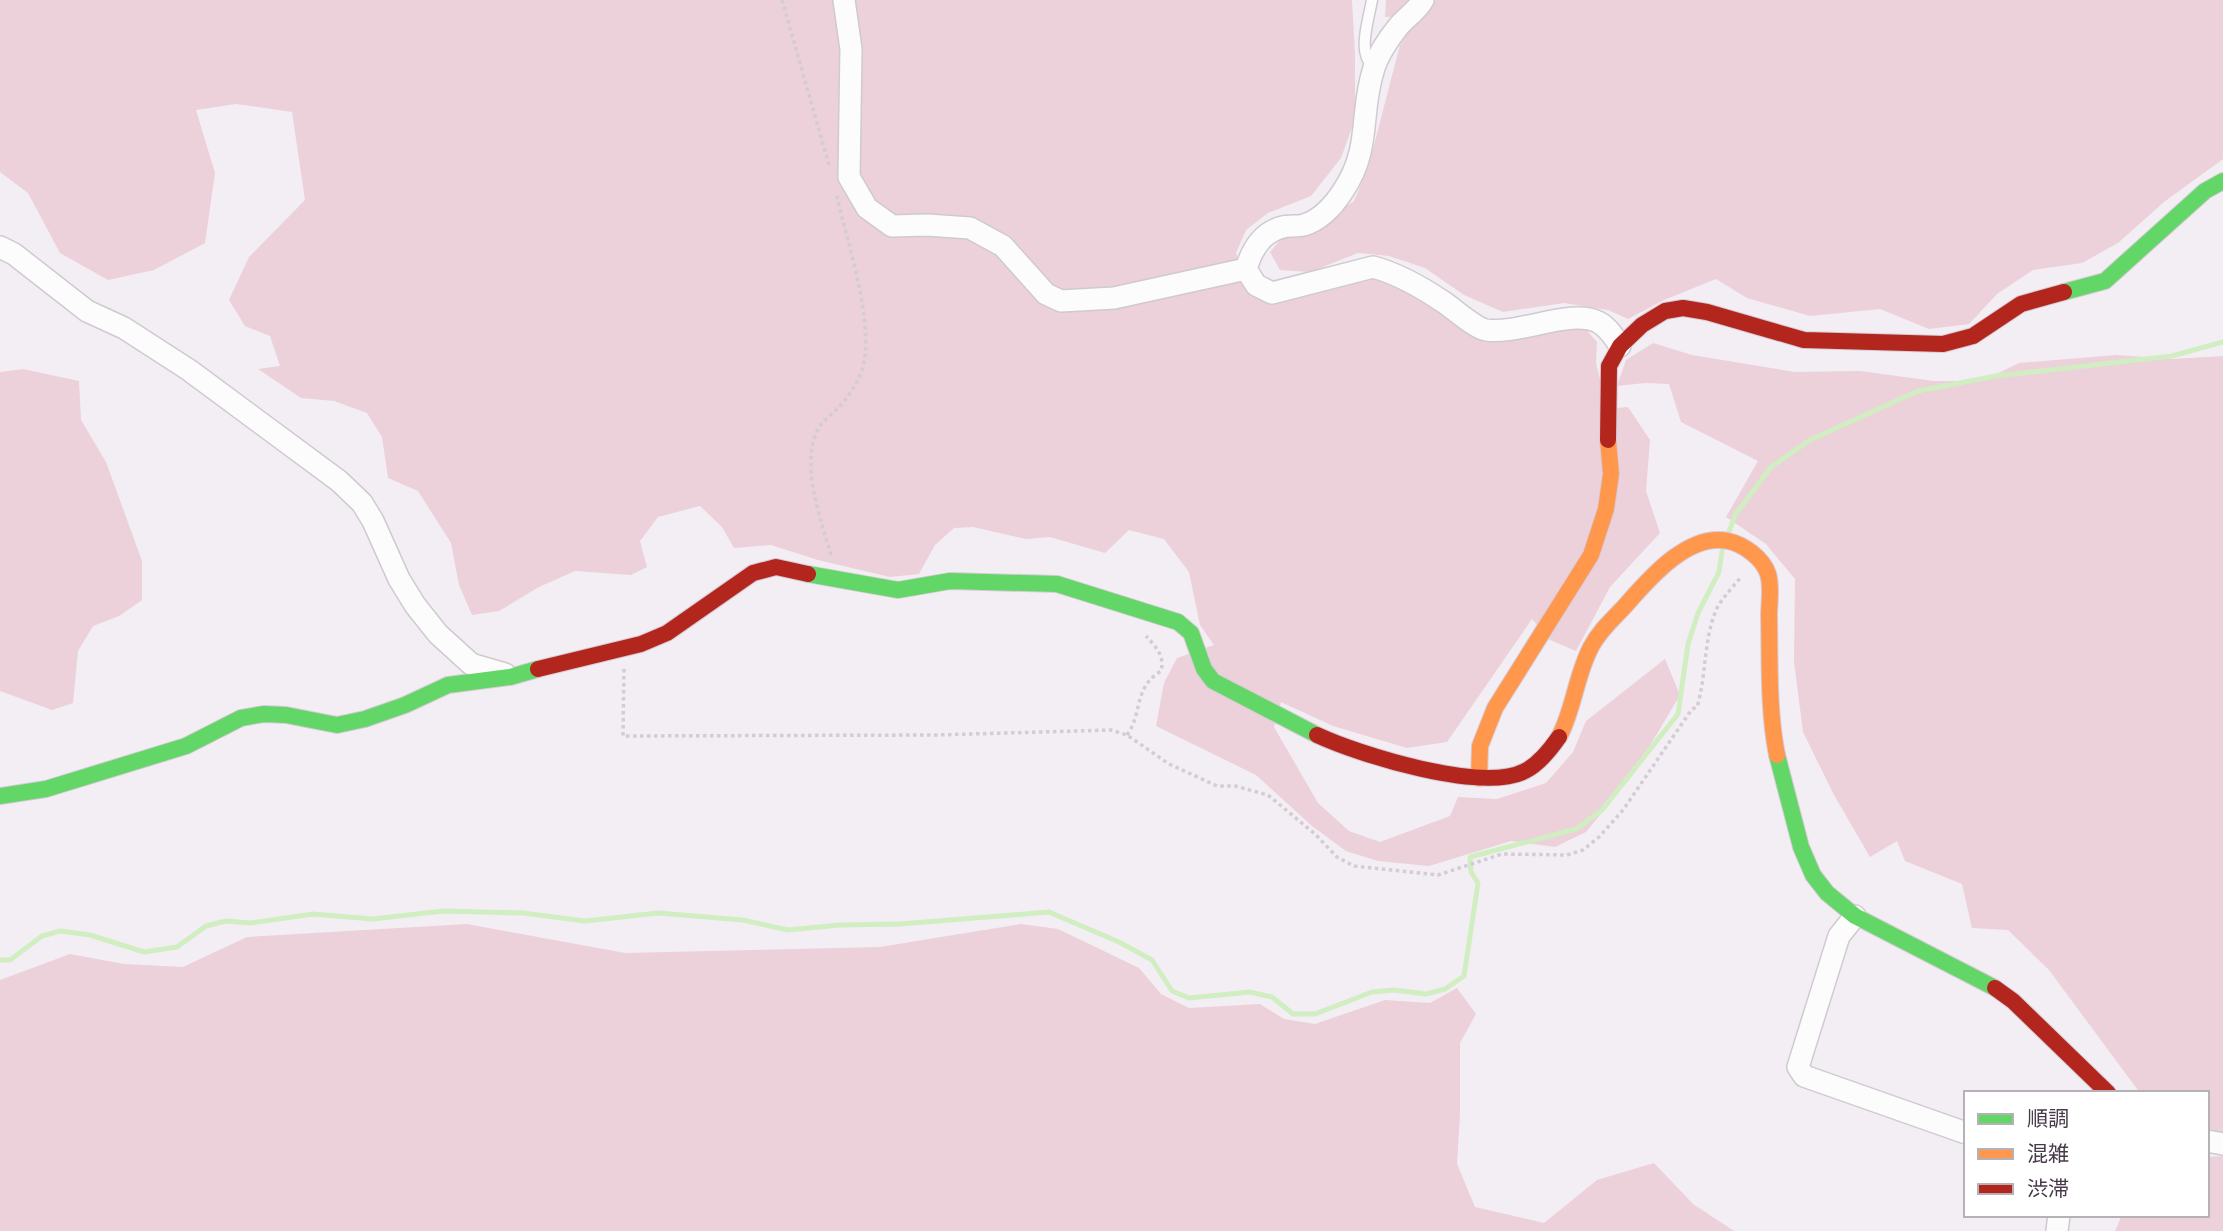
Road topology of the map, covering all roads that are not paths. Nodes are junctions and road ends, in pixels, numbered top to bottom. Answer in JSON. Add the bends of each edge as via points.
{"nodes":[{"id":1,"x":844,"y":0,"type":"edge"},
{"id":2,"x":1372,"y":0,"type":"edge"},
{"id":3,"x":1423,"y":0,"type":"edge"},
{"id":4,"x":1374,"y":67,"type":"junction"},
{"id":5,"x":2223,"y":181,"type":"edge"},
{"id":6,"x":0,"y":247,"type":"edge"},
{"id":7,"x":1247,"y":268,"type":"junction"},
{"id":8,"x":1620,"y":346,"type":"junction"},
{"id":9,"x":510,"y":677,"type":"junction"},
{"id":10,"x":1479,"y":778,"type":"junction"},
{"id":11,"x":0,"y":796,"type":"edge"},
{"id":12,"x":1855,"y":916,"type":"junction"},
{"id":13,"x":2106,"y":1091,"type":"edge"},
{"id":14,"x":1964,"y":1132,"type":"edge"}],
"edges":[{"from":1,"to":7,"type":"street","via":[[851,49],[849,177],[867,208],[892,226],[970,228],[1003,246],[1046,293],[1061,301],[1114,298]]},
{"from":2,"to":4,"type":"lane","via":[[1364,51]]},
{"from":3,"to":4,"type":"street","via":[[1398,27]]},
{"from":4,"to":7,"type":"street","via":[[1359,166],[1343,192],[1320,217],[1264,236],[1251,251]]},
{"from":5,"to":8,"type":"street","via":[[2205,191],[2105,281],[2021,304],[1973,336],[1943,344],[1804,340],[1683,308],[1665,311]]},
{"from":6,"to":9,"type":"street","via":[[87,311],[124,328],[189,370],[339,481],[362,503],[399,579],[438,634],[471,664]]},
{"from":7,"to":8,"type":"street","via":[[1256,285],[1272,293],[1373,267],[1413,283],[1483,330],[1511,330],[1580,317],[1607,328]]},
{"from":8,"to":10,"type":"street","via":[[1608,366],[1611,474],[1606,509],[1591,555],[1495,708],[1480,746]]},
{"from":9,"to":10,"type":"street","via":[[667,633],[753,573],[776,567],[898,590],[970,581],[1057,584],[1178,622],[1191,633],[1203,669],[1213,681],[1308,732],[1361,752]]},
{"from":9,"to":11,"type":"street","via":[[448,685],[405,705],[337,725],[286,715],[241,718],[186,746],[46,789]]},
{"from":10,"to":12,"type":"street","via":[[1525,771],[1546,755],[1566,727],[1589,650],[1643,585],[1682,552],[1702,542],[1725,540],[1744,546],[1768,573],[1772,729],[1801,847],[1827,893]]},
{"from":12,"to":13,"type":"street","via":[[1989,984],[2013,1001]]},
{"from":12,"to":14,"type":"street","via":[[1839,936],[1798,1067],[1804,1076]]}]}
